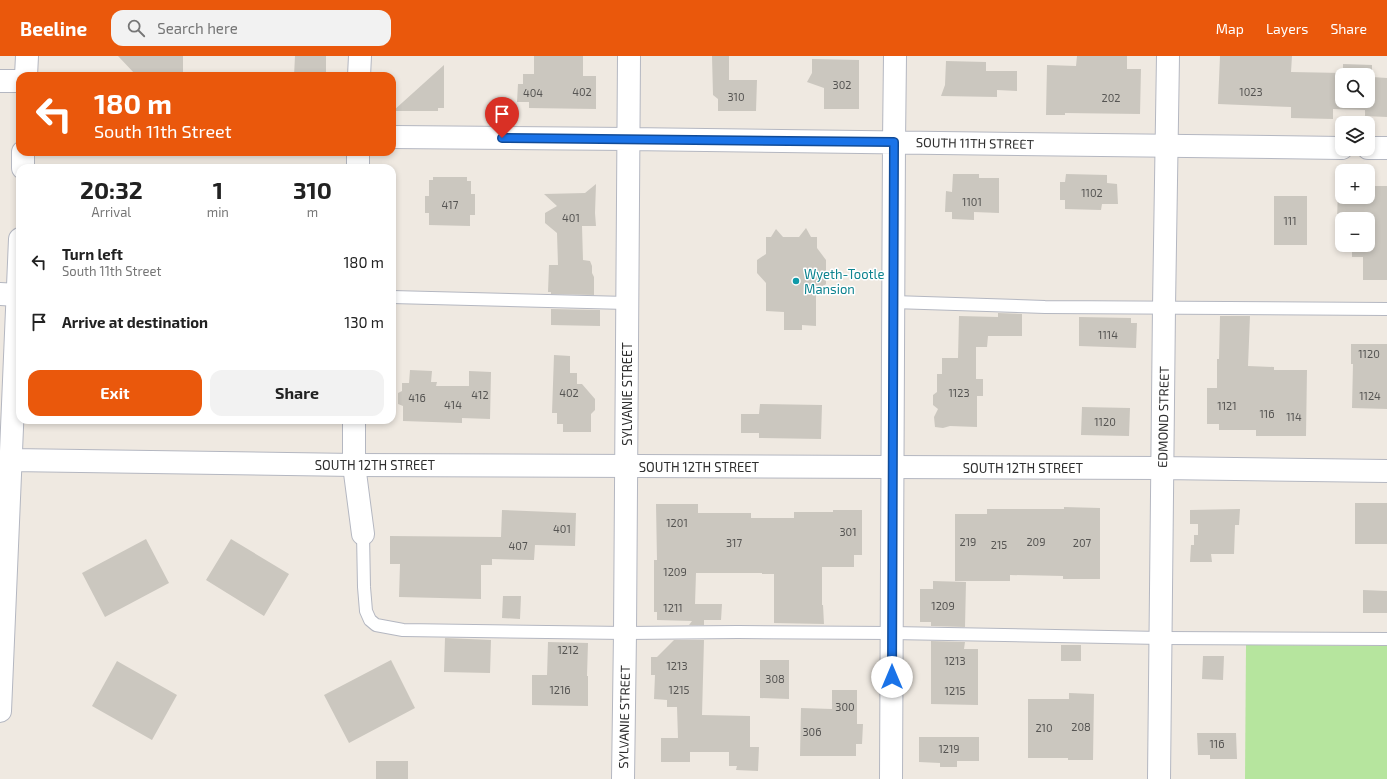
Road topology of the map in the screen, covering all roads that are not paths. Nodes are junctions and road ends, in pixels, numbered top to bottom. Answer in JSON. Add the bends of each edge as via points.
{"nodes":[{"id":1,"x":27,"y":56,"type":"edge"},
{"id":2,"x":360,"y":56,"type":"edge"},
{"id":3,"x":629,"y":56,"type":"edge"},
{"id":4,"x":896,"y":56,"type":"edge"},
{"id":5,"x":1168,"y":56,"type":"edge"},
{"id":6,"x":26,"y":72,"type":"edge"},
{"id":7,"x":359,"y":72,"type":"edge"},
{"id":8,"x":0,"y":81,"type":"edge"},
{"id":9,"x":16,"y":81,"type":"edge"},
{"id":10,"x":396,"y":137,"type":"edge"},
{"id":11,"x":628,"y":139,"type":"junction"},
{"id":12,"x":894,"y":142,"type":"junction"},
{"id":13,"x":1166,"y":146,"type":"junction"},
{"id":14,"x":1335,"y":148,"type":"edge"},
{"id":15,"x":1375,"y":148,"type":"edge"},
{"id":16,"x":1387,"y":148,"type":"edge"},
{"id":17,"x":16,"y":271,"type":"edge"},
{"id":18,"x":13,"y":295,"type":"edge"},
{"id":19,"x":396,"y":297,"type":"edge"},
{"id":20,"x":893,"y":302,"type":"junction"},
{"id":21,"x":627,"y":303,"type":"junction"},
{"id":22,"x":1164,"y":308,"type":"junction"},
{"id":23,"x":1387,"y":309,"type":"edge"},
{"id":24,"x":354,"y":424,"type":"edge"},
{"id":25,"x":11,"y":460,"type":"junction"},
{"id":26,"x":354,"y":465,"type":"junction"},
{"id":27,"x":626,"y":466,"type":"junction"},
{"id":28,"x":893,"y":468,"type":"junction"},
{"id":29,"x":1162,"y":468,"type":"junction"},
{"id":30,"x":1387,"y":471,"type":"edge"},
{"id":31,"x":363,"y":534,"type":"joint"},
{"id":32,"x":2,"y":616,"type":"edge"},
{"id":33,"x":625,"y":633,"type":"junction"},
{"id":34,"x":892,"y":633,"type":"junction"},
{"id":35,"x":1161,"y":638,"type":"junction"},
{"id":36,"x":1387,"y":639,"type":"edge"},
{"id":37,"x":0,"y":710,"type":"edge"},
{"id":38,"x":623,"y":779,"type":"edge"},
{"id":39,"x":891,"y":779,"type":"edge"},
{"id":40,"x":1159,"y":779,"type":"edge"}],
"edges":[{"from":1,"to":6,"type":"street"},
{"from":2,"to":7,"type":"street"},
{"from":3,"to":11,"type":"street","name":"SYLVANIE STREET"},
{"from":4,"to":12,"type":"street"},
{"from":5,"to":13,"type":"street","name":"EDMOND STREET"},
{"from":8,"to":9,"type":"street"},
{"from":10,"to":11,"type":"street","name":"SOUTH 11TH STREET"},
{"from":11,"to":12,"type":"street","name":"SOUTH 11TH STREET"},
{"from":11,"to":21,"type":"street","name":"SYLVANIE STREET"},
{"from":12,"to":13,"type":"street","name":"SOUTH 11TH STREET"},
{"from":12,"to":20,"type":"street"},
{"from":13,"to":14,"type":"street","name":"SOUTH 11TH STREET"},
{"from":13,"to":22,"type":"street","name":"EDMOND STREET"},
{"from":15,"to":16,"type":"street"},
{"from":17,"to":18,"type":"street"},
{"from":18,"to":25,"type":"street"},
{"from":19,"to":21,"type":"lane"},
{"from":20,"to":22,"type":"lane"},
{"from":20,"to":28,"type":"street"},
{"from":21,"to":27,"type":"street","name":"SYLVANIE STREET"},
{"from":22,"to":23,"type":"lane"},
{"from":22,"to":29,"type":"street","name":"EDMOND STREET"},
{"from":24,"to":26,"type":"street"},
{"from":25,"to":26,"type":"street","name":"SOUTH 12TH STREET"},
{"from":25,"to":32,"type":"street"},
{"from":26,"to":27,"type":"street","name":"SOUTH 12TH STREET"},
{"from":26,"to":31,"type":"street"},
{"from":27,"to":28,"type":"street","name":"SOUTH 12TH STREET"},
{"from":27,"to":33,"type":"street","name":"SYLVANIE STREET"},
{"from":28,"to":29,"type":"street","name":"SOUTH 12TH STREET"},
{"from":28,"to":34,"type":"street"},
{"from":29,"to":30,"type":"street","name":"SOUTH 12TH STREET"},
{"from":29,"to":35,"type":"street","name":"EDMOND STREET"},
{"from":31,"to":33,"type":"lane","via":[[366,611],[376,625],[404,630]]},
{"from":32,"to":37,"type":"street"},
{"from":33,"to":34,"type":"lane"},
{"from":33,"to":38,"type":"street","name":"SYLVANIE STREET"},
{"from":34,"to":35,"type":"lane"},
{"from":34,"to":39,"type":"street"},
{"from":35,"to":36,"type":"lane"},
{"from":35,"to":40,"type":"street","name":"EDMOND STREET"}]}
